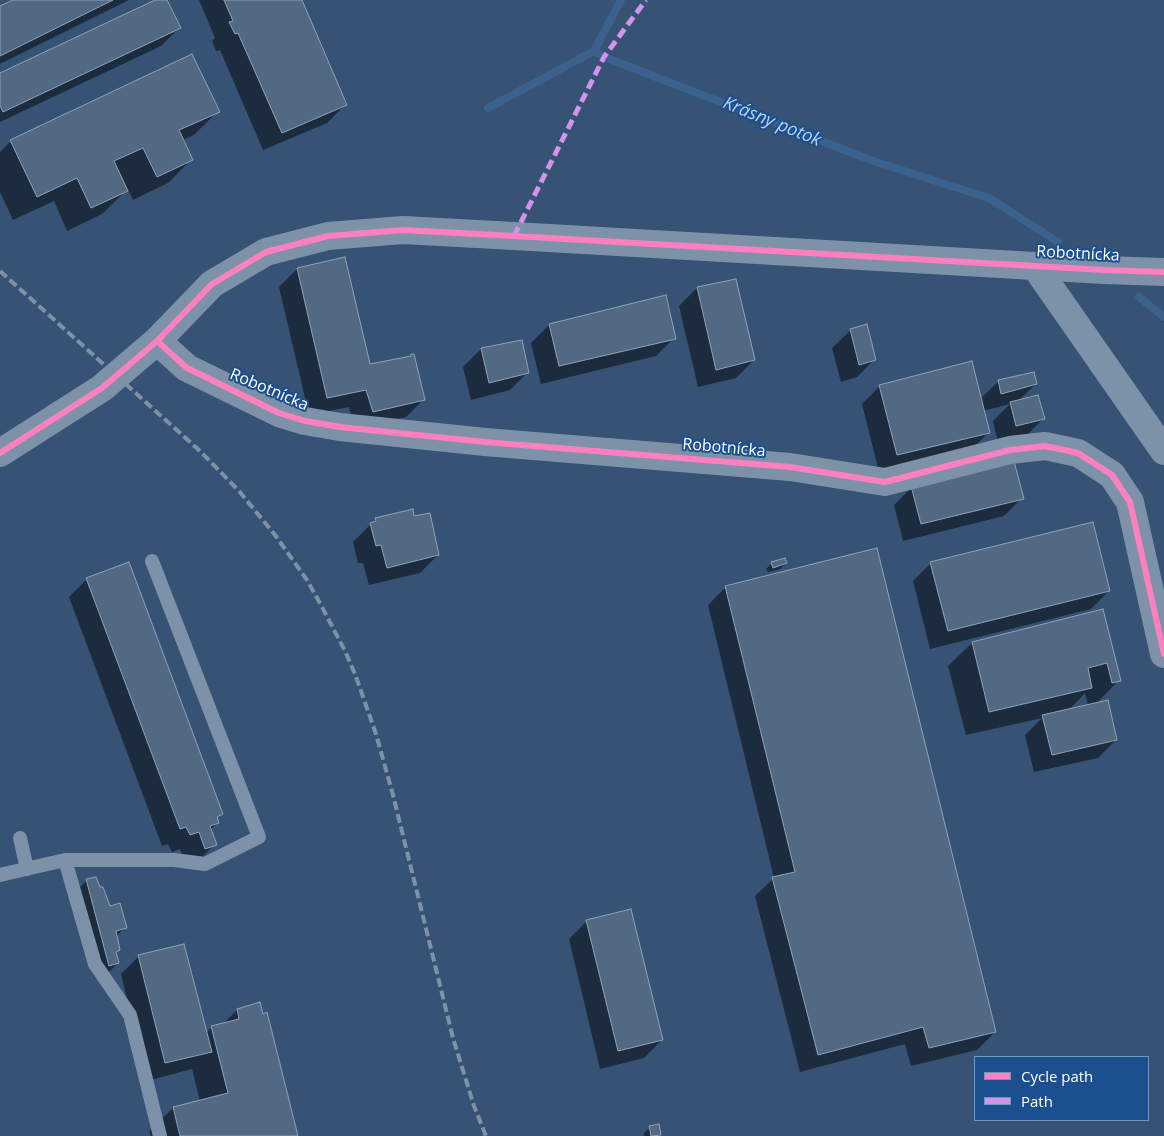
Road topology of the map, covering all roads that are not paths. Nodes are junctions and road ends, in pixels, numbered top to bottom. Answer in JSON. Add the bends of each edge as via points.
{"nodes":[{"id":1,"x":1035,"y":266,"type":"junction"},
{"id":2,"x":1164,"y":272,"type":"edge"},
{"id":3,"x":157,"y":342,"type":"junction"},
{"id":4,"x":1164,"y":451,"type":"edge"},
{"id":5,"x":0,"y":453,"type":"edge"},
{"id":6,"x":152,"y":561,"type":"dead end"},
{"id":7,"x":1164,"y":654,"type":"edge"},
{"id":8,"x":20,"y":838,"type":"dead end"},
{"id":9,"x":65,"y":860,"type":"junction"},
{"id":10,"x":27,"y":869,"type":"junction"},
{"id":11,"x":0,"y":875,"type":"edge"},
{"id":12,"x":160,"y":1136,"type":"edge"}],
"edges":[{"from":1,"to":2,"type":"street","name":"Robotnícka"},
{"from":1,"to":3,"type":"street","name":"Robotnícka","via":[[404,230],[328,236],[266,252],[212,284]]},
{"from":1,"to":4,"type":"street","name":"Robotnícka"},
{"from":3,"to":5,"type":"street","name":"Robotnícka","via":[[102,388]]},
{"from":3,"to":7,"type":"street","name":"Robotnícka","via":[[187,368],[279,412],[305,421],[340,427],[790,467],[885,482],[1010,450],[1045,446],[1078,453],[1112,475],[1130,502]]},
{"from":6,"to":9,"type":"lane","via":[[259,837],[205,864],[174,860]]},
{"from":8,"to":10,"type":"lane"},
{"from":9,"to":10,"type":"lane"},
{"from":9,"to":12,"type":"lane","via":[[95,964],[130,1015]]},
{"from":10,"to":11,"type":"lane"}]}
